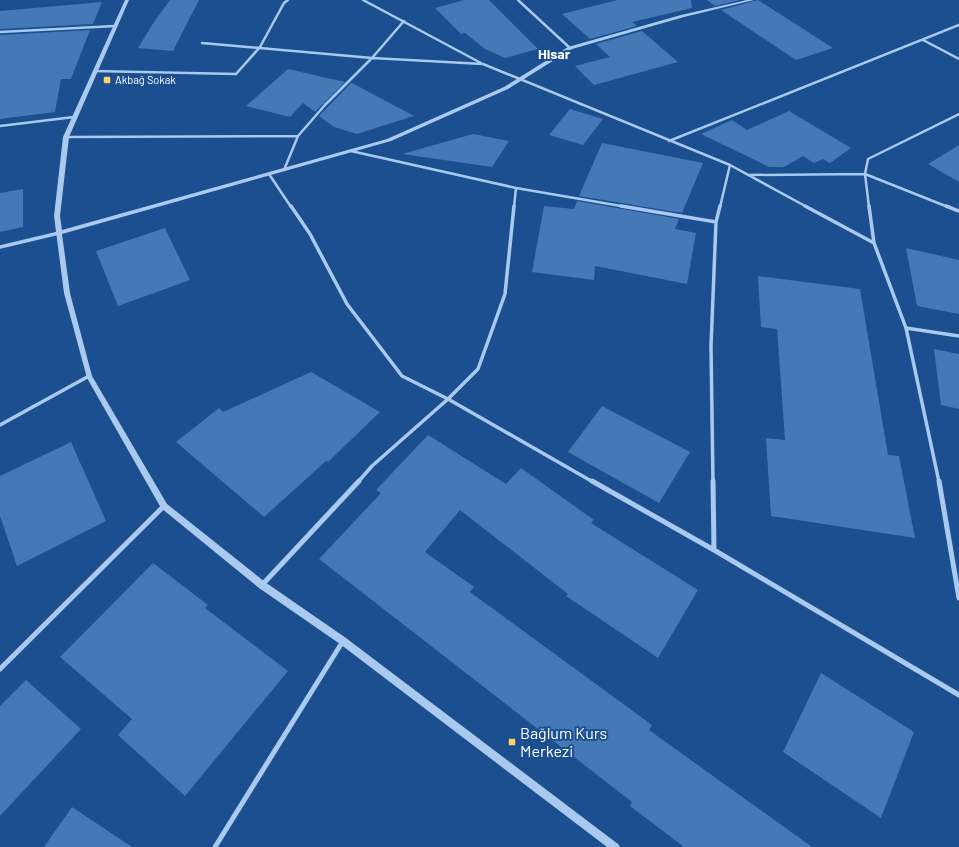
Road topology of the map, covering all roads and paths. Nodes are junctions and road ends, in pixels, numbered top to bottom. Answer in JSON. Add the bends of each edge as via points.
{"nodes":[{"id":1,"x":127,"y":0,"type":"edge"},
{"id":2,"x":288,"y":0,"type":"edge"},
{"id":3,"x":363,"y":0,"type":"edge"},
{"id":4,"x":518,"y":0,"type":"edge"},
{"id":5,"x":752,"y":0,"type":"edge"},
{"id":6,"x":404,"y":21,"type":"junction"},
{"id":7,"x":959,"y":25,"type":"edge"},
{"id":8,"x":115,"y":26,"type":"junction"},
{"id":9,"x":0,"y":32,"type":"edge"},
{"id":10,"x":923,"y":40,"type":"junction"},
{"id":11,"x":202,"y":43,"type":"dead end"},
{"id":12,"x":260,"y":47,"type":"junction"},
{"id":13,"x":570,"y":48,"type":"junction"},
{"id":14,"x":372,"y":58,"type":"junction"},
{"id":15,"x":959,"y":59,"type":"edge"},
{"id":16,"x":483,"y":64,"type":"junction"},
{"id":17,"x":94,"y":71,"type":"junction"},
{"id":18,"x":521,"y":78,"type":"junction"},
{"id":19,"x":959,"y":114,"type":"edge"},
{"id":20,"x":74,"y":117,"type":"junction"},
{"id":21,"x":0,"y":126,"type":"edge"},
{"id":22,"x":298,"y":136,"type":"junction"},
{"id":23,"x":66,"y":137,"type":"junction"},
{"id":24,"x":669,"y":141,"type":"junction"},
{"id":25,"x":351,"y":151,"type":"junction"},
{"id":26,"x":730,"y":165,"type":"junction"},
{"id":27,"x":284,"y":170,"type":"junction"},
{"id":28,"x":269,"y":174,"type":"junction"},
{"id":29,"x":865,"y":174,"type":"junction"},
{"id":30,"x":747,"y":175,"type":"junction"},
{"id":31,"x":516,"y":188,"type":"junction"},
{"id":32,"x":959,"y":211,"type":"edge"},
{"id":33,"x":716,"y":222,"type":"junction"},
{"id":34,"x":59,"y":233,"type":"junction"},
{"id":35,"x":874,"y":243,"type":"junction"},
{"id":36,"x":0,"y":247,"type":"edge"},
{"id":37,"x":906,"y":328,"type":"junction"},
{"id":38,"x":959,"y":336,"type":"edge"},
{"id":39,"x":89,"y":376,"type":"junction"},
{"id":40,"x":448,"y":399,"type":"junction"},
{"id":41,"x":0,"y":425,"type":"edge"},
{"id":42,"x":164,"y":506,"type":"junction"},
{"id":43,"x":714,"y":550,"type":"junction"},
{"id":44,"x":262,"y":585,"type":"junction"},
{"id":45,"x":959,"y":598,"type":"edge"},
{"id":46,"x":343,"y":641,"type":"junction"},
{"id":47,"x":0,"y":669,"type":"edge"},
{"id":48,"x":959,"y":695,"type":"edge"},
{"id":49,"x":215,"y":847,"type":"edge"},
{"id":50,"x":615,"y":847,"type":"edge"}],
"edges":[{"from":1,"to":8,"type":"street"},
{"from":2,"to":12,"type":"street"},
{"from":3,"to":6,"type":"street"},
{"from":4,"to":13,"type":"street"},
{"from":5,"to":13,"type":"street","via":[[683,16]]},
{"from":6,"to":14,"type":"street"},
{"from":6,"to":16,"type":"street"},
{"from":7,"to":10,"type":"street"},
{"from":8,"to":9,"type":"street"},
{"from":8,"to":17,"type":"street"},
{"from":10,"to":15,"type":"street"},
{"from":10,"to":24,"type":"street"},
{"from":11,"to":12,"type":"street"},
{"from":12,"to":14,"type":"street"},
{"from":12,"to":17,"type":"street","via":[[236,74]]},
{"from":13,"to":18,"type":"street"},
{"from":14,"to":16,"type":"street"},
{"from":14,"to":22,"type":"street"},
{"from":16,"to":18,"type":"street"},
{"from":17,"to":20,"type":"street"},
{"from":18,"to":24,"type":"street"},
{"from":18,"to":25,"type":"street","via":[[506,88],[389,140]]},
{"from":19,"to":29,"type":"street","via":[[868,159]]},
{"from":20,"to":21,"type":"street"},
{"from":20,"to":23,"type":"street"},
{"from":22,"to":23,"type":"street"},
{"from":22,"to":27,"type":"street"},
{"from":23,"to":34,"type":"street","via":[[57,216]]},
{"from":24,"to":26,"type":"street"},
{"from":25,"to":27,"type":"street"},
{"from":25,"to":31,"type":"street"},
{"from":26,"to":30,"type":"street"},
{"from":26,"to":33,"type":"street"},
{"from":27,"to":28,"type":"street"},
{"from":28,"to":34,"type":"street"},
{"from":28,"to":40,"type":"street","via":[[310,234],[347,304],[402,376]]},
{"from":29,"to":30,"type":"street"},
{"from":29,"to":32,"type":"street"},
{"from":29,"to":35,"type":"street"},
{"from":30,"to":35,"type":"street"},
{"from":31,"to":33,"type":"street"},
{"from":31,"to":40,"type":"street","via":[[505,294],[478,369]]},
{"from":33,"to":43,"type":"street","via":[[711,346]]},
{"from":34,"to":36,"type":"street"},
{"from":34,"to":39,"type":"street","via":[[67,293]]},
{"from":35,"to":37,"type":"street"},
{"from":37,"to":38,"type":"street"},
{"from":37,"to":45,"type":"street","via":[[937,469]]},
{"from":39,"to":41,"type":"street"},
{"from":39,"to":42,"type":"street"},
{"from":40,"to":43,"type":"street"},
{"from":40,"to":44,"type":"street","via":[[372,466]]},
{"from":42,"to":44,"type":"street"},
{"from":42,"to":47,"type":"street"},
{"from":43,"to":48,"type":"street"},
{"from":44,"to":46,"type":"street"},
{"from":46,"to":49,"type":"street"},
{"from":46,"to":50,"type":"street"}]}
